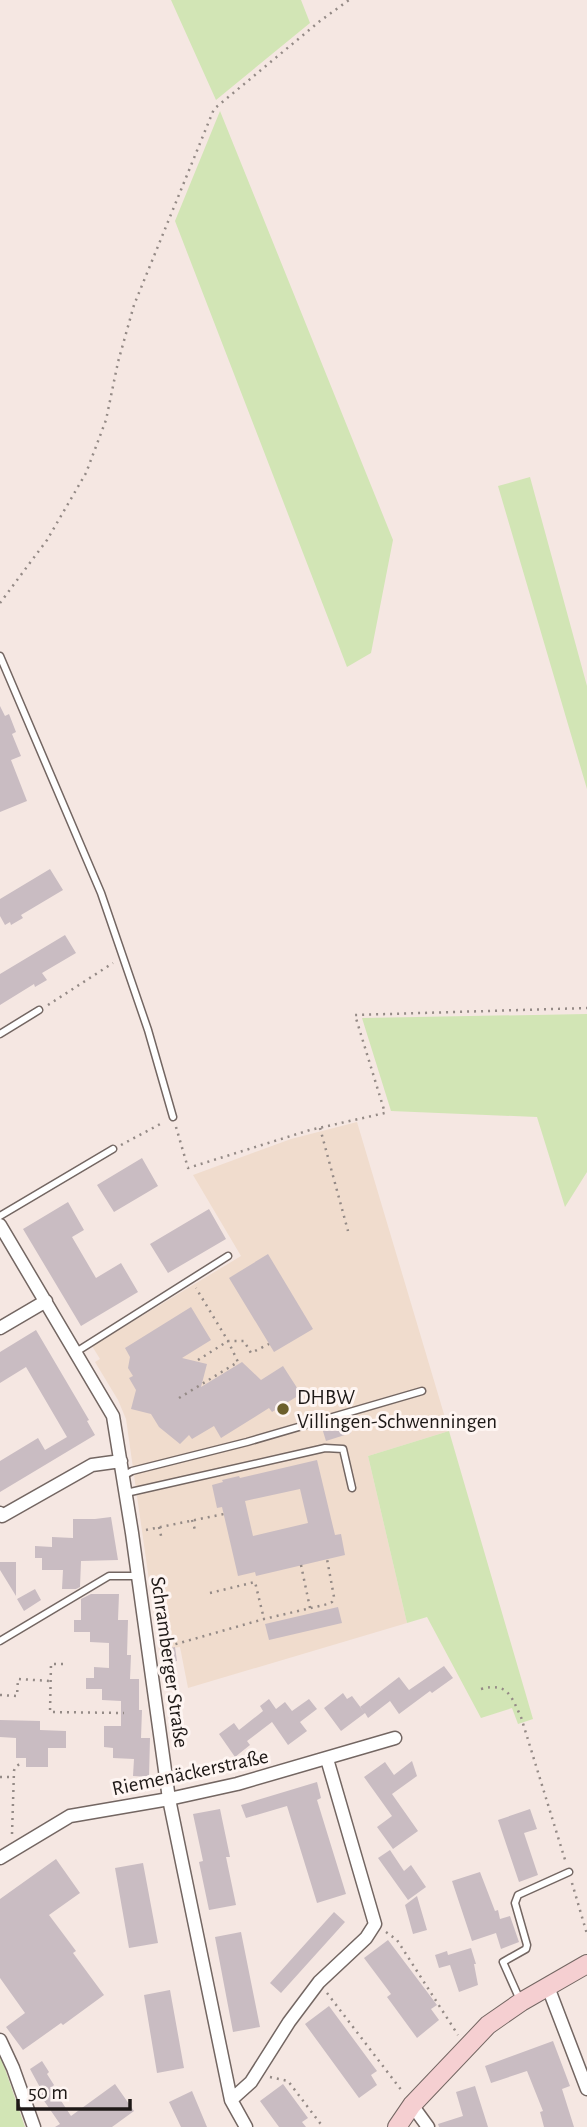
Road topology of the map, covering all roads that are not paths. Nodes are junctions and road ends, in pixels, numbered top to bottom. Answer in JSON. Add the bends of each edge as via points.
{"nodes":[{"id":1,"x":0,"y":656,"type":"edge"},
{"id":2,"x":39,"y":1010,"type":"road end"},
{"id":3,"x":0,"y":1034,"type":"edge"},
{"id":4,"x":173,"y":1117,"type":"road end"},
{"id":5,"x":113,"y":1149,"type":"road end"},
{"id":6,"x":0,"y":1216,"type":"edge"},
{"id":7,"x":0,"y":1225,"type":"edge"},
{"id":8,"x":228,"y":1256,"type":"dead end"},
{"id":9,"x":46,"y":1301,"type":"junction"},
{"id":10,"x":0,"y":1328,"type":"edge"},
{"id":11,"x":76,"y":1352,"type":"junction"},
{"id":12,"x":422,"y":1391,"type":"dead end"},
{"id":13,"x":121,"y":1461,"type":"junction"},
{"id":14,"x":123,"y":1476,"type":"junction"},
{"id":15,"x":352,"y":1488,"type":"dead end"},
{"id":16,"x":126,"y":1493,"type":"junction"},
{"id":17,"x":0,"y":1513,"type":"edge"},
{"id":18,"x":138,"y":1576,"type":"junction"},
{"id":19,"x":0,"y":1641,"type":"edge"},
{"id":20,"x":395,"y":1738,"type":"dead end"},
{"id":21,"x":327,"y":1759,"type":"junction"},
{"id":22,"x":169,"y":1799,"type":"junction"},
{"id":23,"x":0,"y":1858,"type":"edge"},
{"id":24,"x":569,"y":1872,"type":"road end"},
{"id":25,"x":587,"y":1964,"type":"edge"},
{"id":26,"x":548,"y":1987,"type":"junction"},
{"id":27,"x":521,"y":2002,"type":"junction"},
{"id":28,"x":0,"y":2040,"type":"edge"},
{"id":29,"x":587,"y":2089,"type":"edge"},
{"id":30,"x":232,"y":2100,"type":"junction"},
{"id":31,"x":412,"y":2105,"type":"junction"},
{"id":32,"x":34,"y":2127,"type":"edge"},
{"id":33,"x":246,"y":2127,"type":"edge"},
{"id":34,"x":397,"y":2127,"type":"edge"},
{"id":35,"x":428,"y":2127,"type":"edge"}],
"edges":[{"from":1,"to":4,"type":"lane","via":[[101,893]]},
{"from":2,"to":3,"type":"lane"},
{"from":5,"to":6,"type":"lane"},
{"from":7,"to":9,"type":"street","name":"Schramberger Straße"},
{"from":8,"to":11,"type":"lane"},
{"from":9,"to":10,"type":"street"},
{"from":9,"to":11,"type":"street","name":"Schramberger Straße"},
{"from":11,"to":13,"type":"street","name":"Schramberger Straße","via":[[113,1416]]},
{"from":12,"to":14,"type":"lane"},
{"from":13,"to":14,"type":"street","name":"Schramberger Straße"},
{"from":13,"to":17,"type":"street","via":[[92,1465],[2,1516]]},
{"from":14,"to":16,"type":"street","name":"Schramberger Straße"},
{"from":15,"to":16,"type":"lane","via":[[343,1449],[325,1448]]},
{"from":16,"to":18,"type":"street","name":"Schramberger Straße"},
{"from":18,"to":19,"type":"lane","via":[[109,1576]]},
{"from":18,"to":22,"type":"street","name":"Schramberger Straße"},
{"from":20,"to":21,"type":"street","name":"Riemenäckerstraße"},
{"from":21,"to":22,"type":"street","name":"Riemenäckerstraße"},
{"from":21,"to":30,"type":"street","via":[[375,1924],[319,1983],[251,2082]]},
{"from":22,"to":23,"type":"street","name":"Riemenäckerstraße","via":[[70,1816]]},
{"from":22,"to":30,"type":"street","name":"Schramberger Straße"},
{"from":24,"to":27,"type":"lane","via":[[518,1895],[515,1903],[527,1945],[503,1962]]},
{"from":25,"to":26,"type":"street"},
{"from":26,"to":27,"type":"street"},
{"from":26,"to":29,"type":"street"},
{"from":27,"to":31,"type":"street","via":[[488,2025]]},
{"from":28,"to":32,"type":"street"},
{"from":30,"to":33,"type":"street","name":"Schramberger Straße"},
{"from":31,"to":34,"type":"street"},
{"from":31,"to":35,"type":"street"}]}
